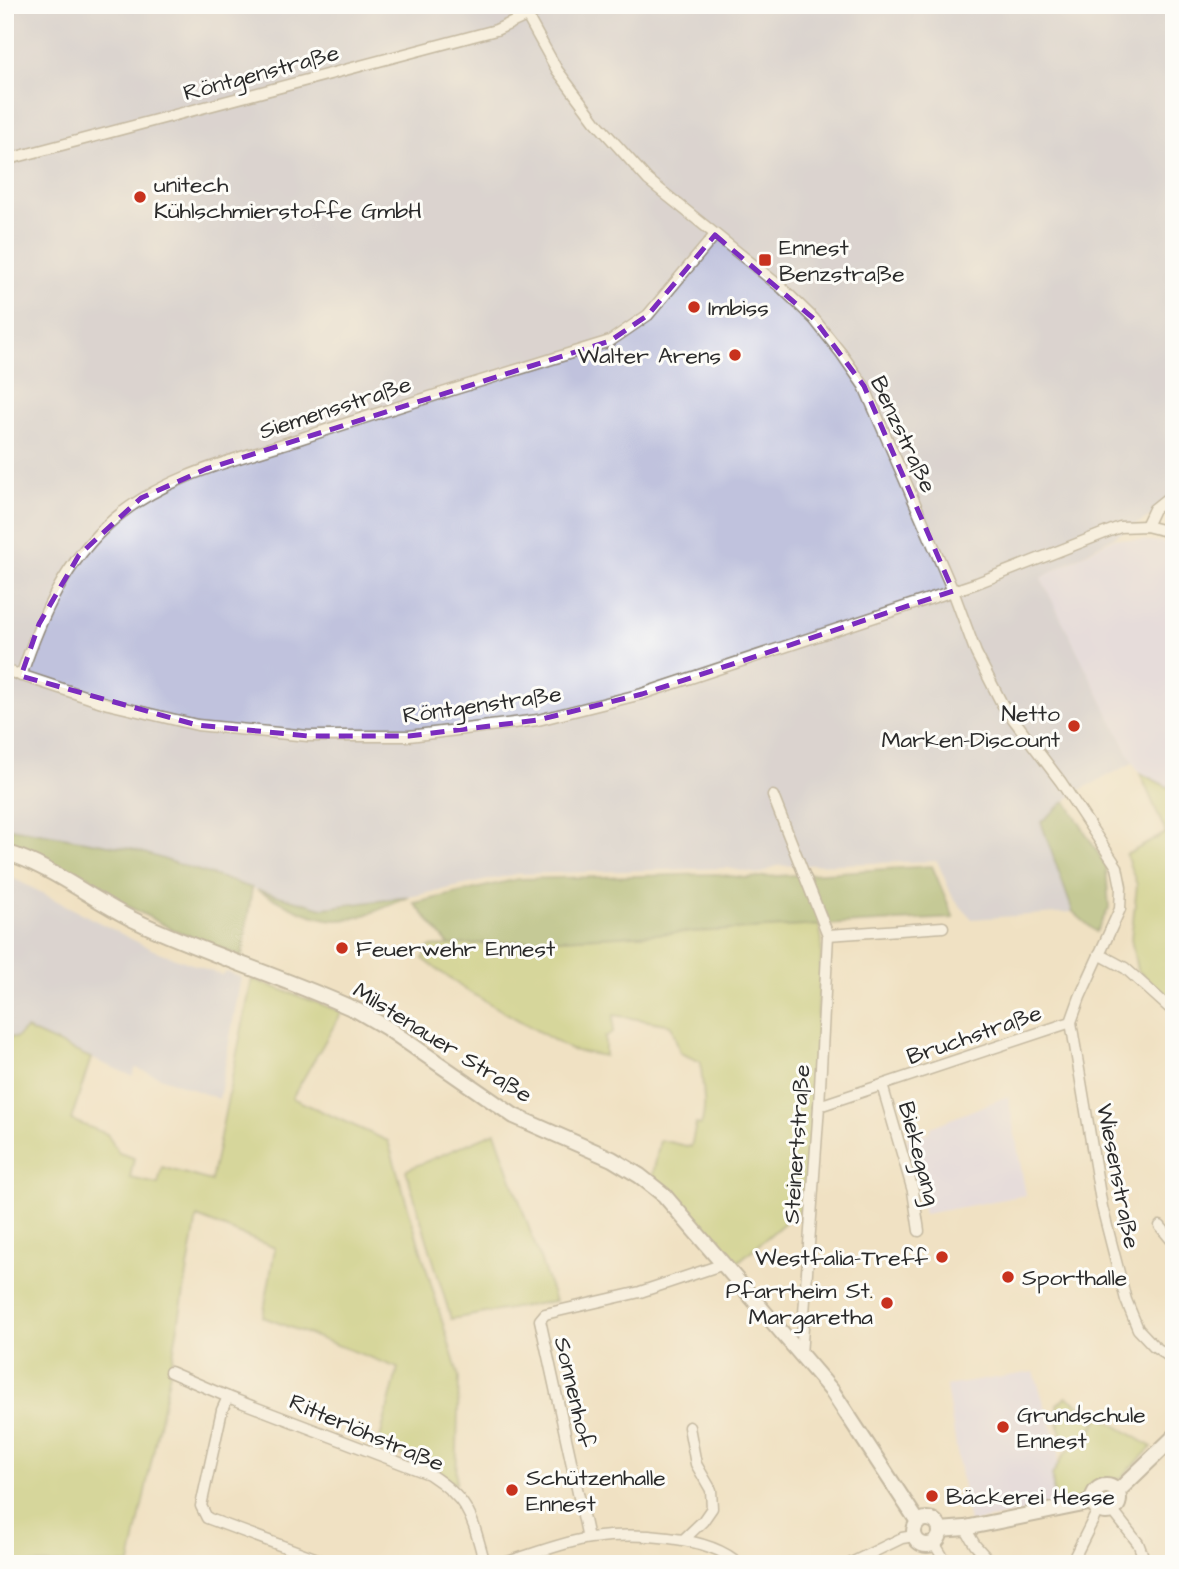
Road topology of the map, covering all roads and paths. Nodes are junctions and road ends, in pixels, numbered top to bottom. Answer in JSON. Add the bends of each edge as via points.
{"nodes":[{"id":1,"x":521,"y":5,"type":"edge"},
{"id":2,"x":550,"y":5,"type":"edge"},
{"id":3,"x":526,"y":18,"type":"junction"},
{"id":4,"x":5,"y":160,"type":"edge"},
{"id":5,"x":715,"y":235,"type":"junction"},
{"id":6,"x":1174,"y":492,"type":"edge"},
{"id":7,"x":1146,"y":526,"type":"junction"},
{"id":8,"x":1174,"y":533,"type":"edge"},
{"id":9,"x":953,"y":591,"type":"junction"},
{"id":10,"x":5,"y":670,"type":"edge"},
{"id":11,"x":21,"y":676,"type":"junction"},
{"id":12,"x":773,"y":796,"type":"dead end"},
{"id":13,"x":5,"y":852,"type":"edge"},
{"id":14,"x":943,"y":927,"type":"dead end"},
{"id":15,"x":828,"y":935,"type":"junction"},
{"id":16,"x":1099,"y":954,"type":"junction"},
{"id":17,"x":1174,"y":1012,"type":"edge"},
{"id":18,"x":1071,"y":1022,"type":"junction"},
{"id":19,"x":882,"y":1085,"type":"junction"},
{"id":20,"x":819,"y":1106,"type":"junction"},
{"id":21,"x":1160,"y":1226,"type":"dead end"},
{"id":22,"x":919,"y":1231,"type":"dead end"},
{"id":23,"x":1174,"y":1243,"type":"edge"},
{"id":24,"x":724,"y":1264,"type":"junction"},
{"id":25,"x":801,"y":1355,"type":"junction"},
{"id":26,"x":1174,"y":1360,"type":"edge"},
{"id":27,"x":170,"y":1372,"type":"dead end"},
{"id":28,"x":228,"y":1397,"type":"junction"},
{"id":29,"x":689,"y":1427,"type":"dead end"},
{"id":30,"x":1174,"y":1437,"type":"edge"},
{"id":31,"x":1117,"y":1492,"type":"junction"},
{"id":32,"x":1101,"y":1507,"type":"junction"},
{"id":33,"x":965,"y":1528,"type":"junction"},
{"id":34,"x":916,"y":1529,"type":"junction"},
{"id":35,"x":937,"y":1536,"type":"junction"},
{"id":36,"x":589,"y":1538,"type":"junction"},
{"id":37,"x":683,"y":1539,"type":"junction"},
{"id":38,"x":331,"y":1564,"type":"edge"},
{"id":39,"x":485,"y":1564,"type":"edge"},
{"id":40,"x":502,"y":1564,"type":"edge"},
{"id":41,"x":739,"y":1564,"type":"edge"},
{"id":42,"x":849,"y":1564,"type":"edge"},
{"id":43,"x":947,"y":1564,"type":"edge"},
{"id":44,"x":992,"y":1564,"type":"edge"},
{"id":45,"x":1071,"y":1564,"type":"edge"},
{"id":46,"x":1146,"y":1564,"type":"edge"}],
"edges":[{"from":1,"to":3,"type":"street","name":"Benzstraße"},
{"from":2,"to":3,"type":"street","name":"Röntgenstraße"},
{"from":3,"to":4,"type":"street","name":"Röntgenstraße","via":[[496,30]]},
{"from":3,"to":5,"type":"street","name":"Benzstraße","via":[[595,121],[648,180]]},
{"from":5,"to":9,"type":"street","name":"Benzstraße","via":[[814,319],[864,386]]},
{"from":5,"to":11,"type":"street","name":"Siemensstraße","via":[[649,315],[610,341],[206,469],[141,498],[79,555],[39,624]]},
{"from":6,"to":7,"type":"street","via":[[1154,509]]},
{"from":7,"to":8,"type":"street"},
{"from":7,"to":9,"type":"street","name":"Röntgenstraße","via":[[1120,527]]},
{"from":9,"to":11,"type":"street","name":"Röntgenstraße","via":[[642,694],[538,720],[409,736],[308,736],[197,725],[108,704]]},
{"from":9,"to":16,"type":"street","name":"Benzstraße","via":[[976,653],[1002,704],[1117,867],[1120,909]]},
{"from":10,"to":11,"type":"street","name":"Röntgenstraße"},
{"from":12,"to":15,"type":"street","name":"Steinertstraße"},
{"from":13,"to":24,"type":"street","name":"Milstenauer Straße","via":[[135,920],[331,998],[387,1027],[514,1116],[640,1176],[664,1195]]},
{"from":14,"to":15,"type":"street"},
{"from":15,"to":20,"type":"street","name":"Steinertstraße"},
{"from":16,"to":17,"type":"street","via":[[1125,968]]},
{"from":16,"to":18,"type":"street","name":"Bruchstraße"},
{"from":18,"to":19,"type":"street","name":"Bruchstraße"},
{"from":18,"to":26,"type":"street","name":"Wiesenstraße","via":[[1102,1207],[1126,1300],[1138,1329]]},
{"from":19,"to":20,"type":"street","name":"Bruchstraße"},
{"from":19,"to":22,"type":"street","name":"Biekegang"},
{"from":20,"to":25,"type":"street","name":"Steinertstraße"},
{"from":21,"to":23,"type":"street"},
{"from":24,"to":25,"type":"street","name":"Milstenauer Straße"},
{"from":24,"to":36,"type":"street","name":"Sonnenhof","via":[[640,1292],[545,1314],[540,1320]]},
{"from":25,"to":34,"type":"street","name":"Milstenauer Straße","via":[[832,1391]]},
{"from":27,"to":28,"type":"street","name":"Ritterlöhstraße"},
{"from":28,"to":38,"type":"street","via":[[201,1506],[207,1518]]},
{"from":28,"to":39,"type":"street","name":"Ritterlöhstraße","via":[[429,1474],[450,1487],[463,1501]]},
{"from":29,"to":37,"type":"street","via":[[696,1464],[711,1490],[712,1508]]},
{"from":30,"to":31,"type":"street"},
{"from":31,"to":32,"type":"street","via":[[1119,1498]]},
{"from":31,"to":32,"type":"street","via":[[1100,1486],[1094,1493]]},
{"from":32,"to":33,"type":"street"},
{"from":32,"to":45,"type":"street"},
{"from":32,"to":46,"type":"street","via":[[1138,1543]]},
{"from":33,"to":35,"type":"street"},
{"from":33,"to":44,"type":"street"},
{"from":34,"to":35,"type":"street","via":[[922,1544]]},
{"from":34,"to":35,"type":"street","via":[[929,1519],[937,1525]]},
{"from":34,"to":42,"type":"street"},
{"from":35,"to":43,"type":"street"},
{"from":36,"to":37,"type":"street"},
{"from":36,"to":40,"type":"street"},
{"from":37,"to":41,"type":"street","via":[[729,1553]]}]}
